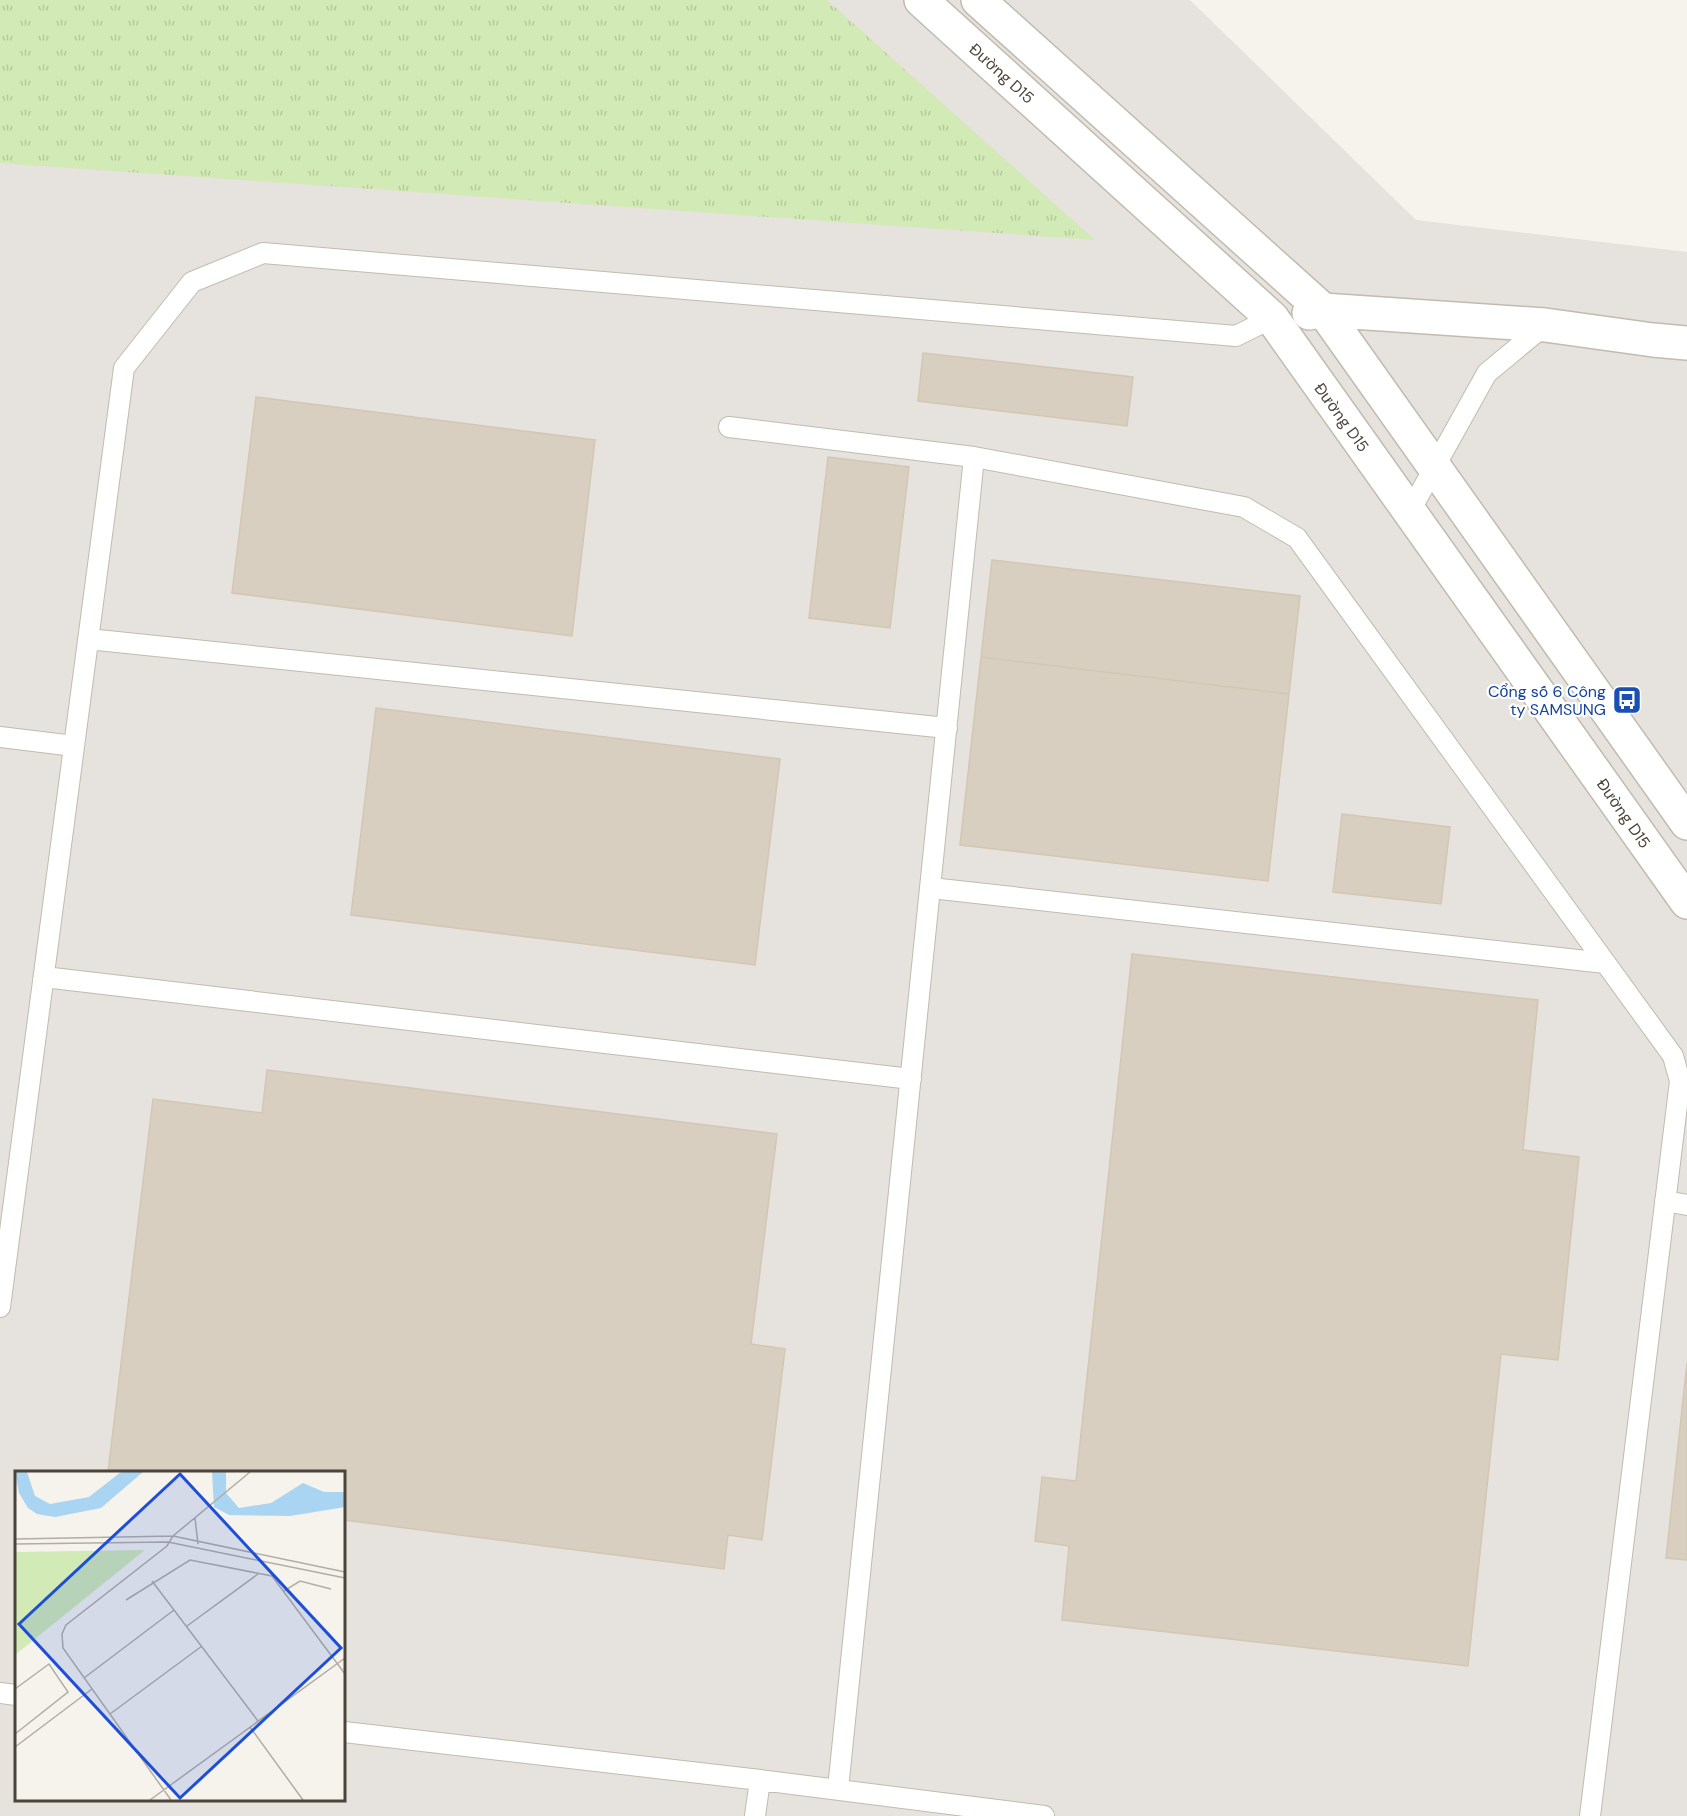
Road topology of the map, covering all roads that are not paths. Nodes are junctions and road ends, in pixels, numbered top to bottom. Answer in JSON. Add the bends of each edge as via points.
{"nodes":[{"id":1,"x":921,"y":0,"type":"edge"},
{"id":2,"x":978,"y":0,"type":"edge"},
{"id":3,"x":1323,"y":310,"type":"junction"},
{"id":4,"x":1272,"y":318,"type":"junction"},
{"id":5,"x":1545,"y":325,"type":"junction"},
{"id":6,"x":1687,"y":342,"type":"edge"},
{"id":7,"x":729,"y":427,"type":"dead end"},
{"id":8,"x":974,"y":457,"type":"junction"},
{"id":9,"x":1434,"y":467,"type":"junction"},
{"id":10,"x":1410,"y":511,"type":"junction"},
{"id":11,"x":88,"y":639,"type":"junction"},
{"id":12,"x":947,"y":728,"type":"junction"},
{"id":13,"x":0,"y":737,"type":"edge"},
{"id":14,"x":74,"y":746,"type":"junction"},
{"id":15,"x":1687,"y":824,"type":"edge"},
{"id":16,"x":931,"y":888,"type":"junction"},
{"id":17,"x":1687,"y":902,"type":"edge"},
{"id":18,"x":1605,"y":963,"type":"junction"},
{"id":19,"x":44,"y":977,"type":"junction"},
{"id":20,"x":911,"y":1079,"type":"junction"},
{"id":21,"x":1665,"y":1200,"type":"junction"},
{"id":22,"x":1687,"y":1205,"type":"edge"},
{"id":23,"x":0,"y":1307,"type":"edge"},
{"id":24,"x":0,"y":1693,"type":"edge"},
{"id":25,"x":15,"y":1695,"type":"edge"},
{"id":26,"x":345,"y":1732,"type":"edge"},
{"id":27,"x":760,"y":1780,"type":"junction"},
{"id":28,"x":838,"y":1789,"type":"junction"},
{"id":29,"x":755,"y":1816,"type":"edge"},
{"id":30,"x":1044,"y":1816,"type":"edge"},
{"id":31,"x":1590,"y":1816,"type":"edge"}],
"edges":[{"from":1,"to":4,"type":"street","name":"Đường D15"},
{"from":2,"to":3,"type":"street"},
{"from":3,"to":4,"type":"street"},
{"from":3,"to":5,"type":"street"},
{"from":3,"to":9,"type":"street"},
{"from":4,"to":10,"type":"street","name":"Đường D15"},
{"from":4,"to":11,"type":"lane","via":[[1236,336],[263,253],[192,282],[124,368]]},
{"from":5,"to":6,"type":"street"},
{"from":5,"to":9,"type":"lane","via":[[1487,373]]},
{"from":7,"to":8,"type":"lane"},
{"from":8,"to":12,"type":"lane"},
{"from":8,"to":18,"type":"lane","via":[[1244,507],[1297,537]]},
{"from":9,"to":10,"type":"lane"},
{"from":9,"to":15,"type":"street"},
{"from":10,"to":17,"type":"street","name":"Đường D15"},
{"from":11,"to":12,"type":"lane"},
{"from":11,"to":14,"type":"lane"},
{"from":12,"to":16,"type":"lane"},
{"from":13,"to":14,"type":"lane"},
{"from":14,"to":19,"type":"lane"},
{"from":16,"to":18,"type":"lane"},
{"from":16,"to":20,"type":"lane"},
{"from":18,"to":21,"type":"lane","via":[[1673,1056],[1680,1081]]},
{"from":19,"to":20,"type":"lane"},
{"from":19,"to":23,"type":"lane"},
{"from":20,"to":28,"type":"lane"},
{"from":21,"to":22,"type":"lane"},
{"from":21,"to":31,"type":"lane"},
{"from":24,"to":25,"type":"lane"},
{"from":26,"to":27,"type":"lane"},
{"from":27,"to":28,"type":"lane"},
{"from":27,"to":29,"type":"lane"},
{"from":28,"to":30,"type":"lane"}]}
